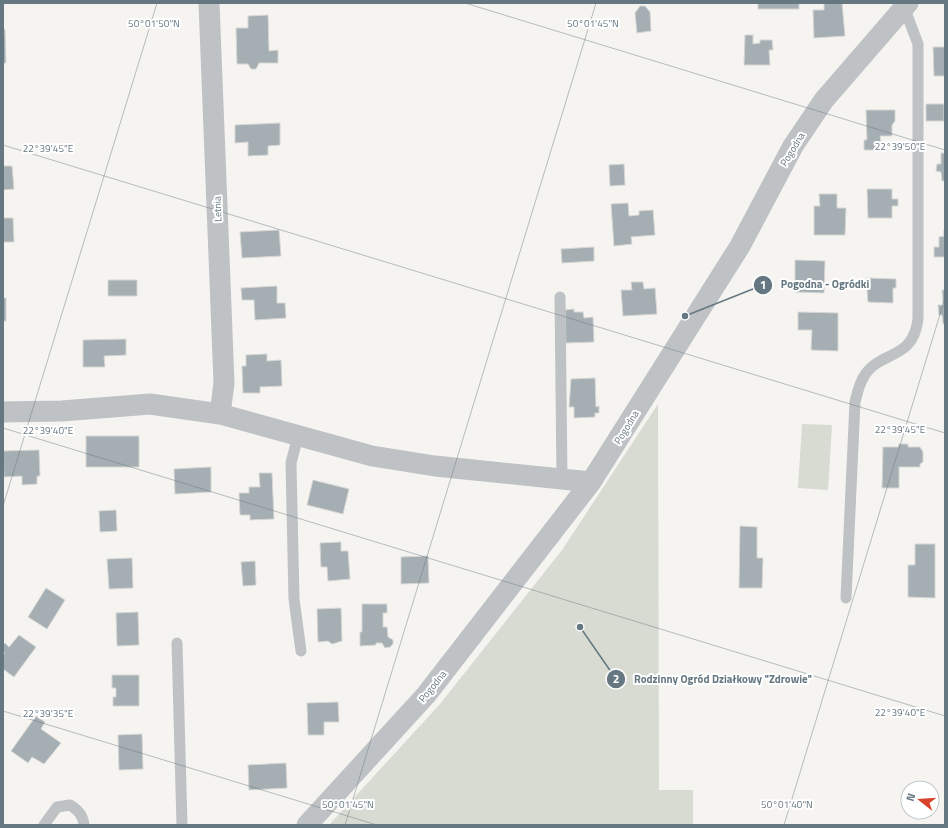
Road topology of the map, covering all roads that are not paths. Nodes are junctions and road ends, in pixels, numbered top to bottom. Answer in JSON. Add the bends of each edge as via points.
{"nodes":[{"id":1,"x":209,"y":3,"type":"edge"},
{"id":2,"x":906,"y":5,"type":"edge"},
{"id":3,"x":560,"y":297,"type":"dead end"},
{"id":4,"x":3,"y":412,"type":"edge"},
{"id":5,"x":220,"y":414,"type":"junction"},
{"id":6,"x":298,"y":436,"type":"junction"},
{"id":7,"x":562,"y":479,"type":"junction"},
{"id":8,"x":591,"y":482,"type":"junction"},
{"id":9,"x":846,"y":598,"type":"dead end"},
{"id":10,"x":177,"y":643,"type":"dead end"},
{"id":11,"x":301,"y":651,"type":"dead end"},
{"id":12,"x":44,"y":825,"type":"edge"},
{"id":13,"x":84,"y":825,"type":"edge"},
{"id":14,"x":182,"y":825,"type":"edge"},
{"id":15,"x":307,"y":825,"type":"edge"}],
"edges":[{"from":1,"to":5,"type":"street","name":"Letnia","via":[[224,383]]},
{"from":2,"to":8,"type":"street","name":"Pogodna","via":[[824,100],[793,146],[740,246]]},
{"from":2,"to":9,"type":"lane","via":[[918,44],[918,319],[914,338],[909,344],[872,367],[863,377],[858,390],[855,402]]},
{"from":3,"to":7,"type":"lane"},
{"from":4,"to":5,"type":"street","via":[[150,404]]},
{"from":5,"to":6,"type":"street"},
{"from":6,"to":7,"type":"street","via":[[386,458],[435,466]]},
{"from":6,"to":11,"type":"lane","via":[[291,463],[294,599]]},
{"from":7,"to":8,"type":"street"},
{"from":8,"to":15,"type":"street","name":"Pogodna","via":[[426,695]]},
{"from":10,"to":14,"type":"lane"},
{"from":12,"to":13,"type":"lane","via":[[57,808],[70,805],[78,809]]}]}
